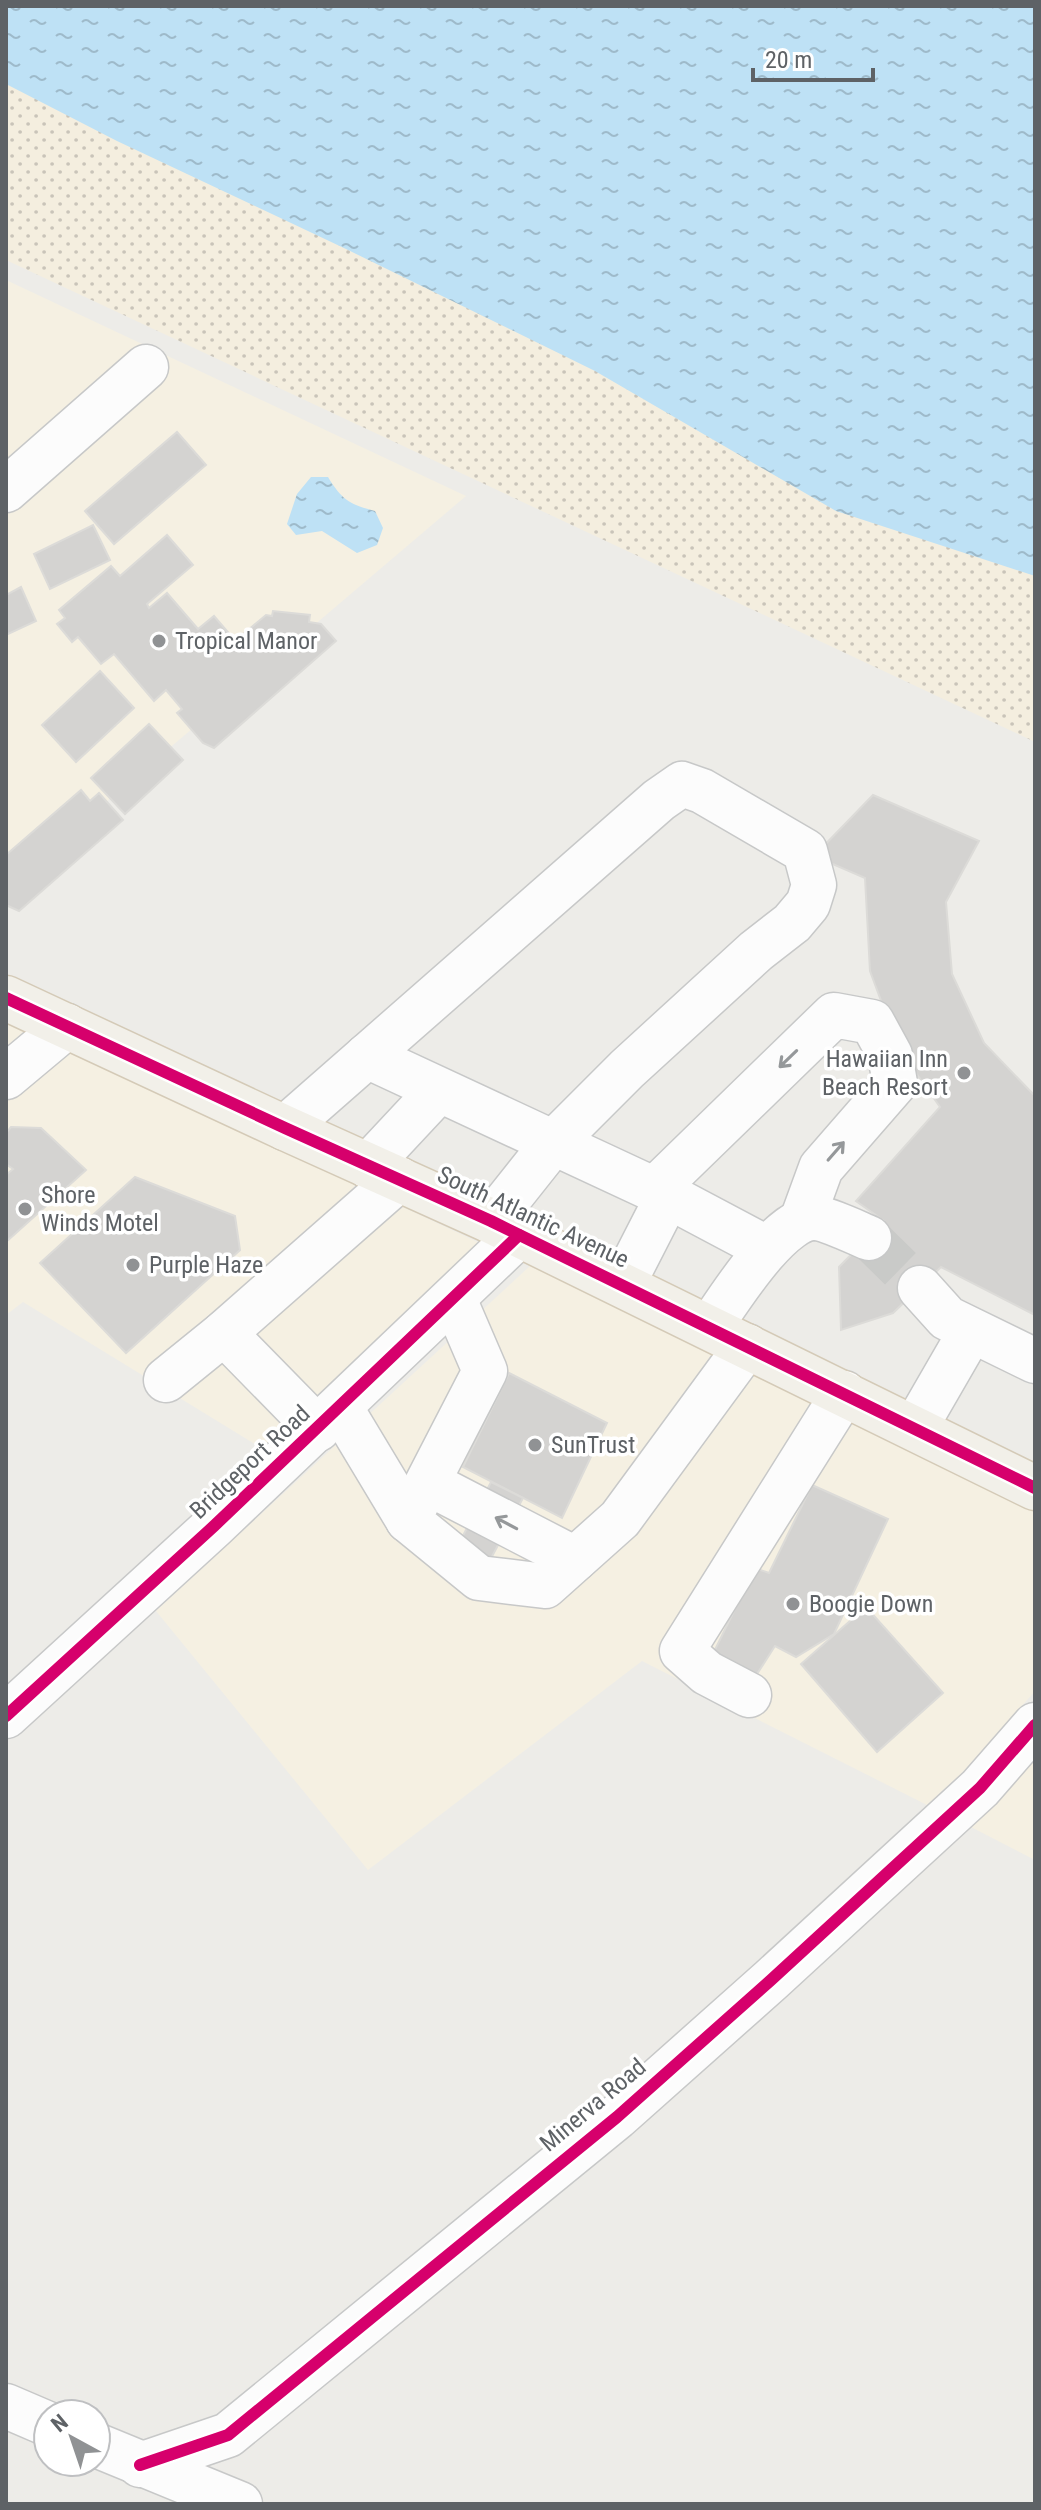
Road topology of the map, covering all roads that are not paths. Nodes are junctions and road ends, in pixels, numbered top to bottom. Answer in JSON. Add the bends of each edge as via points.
{"nodes":[{"id":1,"x":146,"y":367,"type":"dead end"},
{"id":2,"x":6,"y":490,"type":"edge"},
{"id":3,"x":6,"y":998,"type":"edge"},
{"id":4,"x":67,"y":1026,"type":"junction"},
{"id":5,"x":367,"y":1056,"type":"junction"},
{"id":6,"x":6,"y":1077,"type":"edge"},
{"id":7,"x":439,"y":1090,"type":"junction"},
{"id":8,"x":285,"y":1128,"type":"junction"},
{"id":9,"x":553,"y":1143,"type":"junction"},
{"id":10,"x":384,"y":1173,"type":"junction"},
{"id":11,"x":661,"y":1193,"type":"junction"},
{"id":12,"x":802,"y":1220,"type":"junction"},
{"id":13,"x":505,"y":1228,"type":"junction"},
{"id":14,"x":869,"y":1238,"type":"tunnel mouth"},
{"id":15,"x":766,"y":1248,"type":"junction"},
{"id":16,"x":623,"y":1284,"type":"junction"},
{"id":17,"x":920,"y":1288,"type":"tunnel mouth"},
{"id":18,"x":454,"y":1299,"type":"junction"},
{"id":19,"x":971,"y":1331,"type":"junction"},
{"id":20,"x":224,"y":1333,"type":"junction"},
{"id":21,"x":728,"y":1337,"type":"junction"},
{"id":22,"x":1035,"y":1361,"type":"edge"},
{"id":23,"x":166,"y":1380,"type":"dead end"},
{"id":24,"x":844,"y":1393,"type":"junction"},
{"id":25,"x":329,"y":1418,"type":"junction"},
{"id":26,"x":915,"y":1428,"type":"junction"},
{"id":27,"x":428,"y":1483,"type":"junction"},
{"id":28,"x":1035,"y":1488,"type":"edge"},
{"id":29,"x":408,"y":1520,"type":"junction"},
{"id":30,"x":575,"y":1559,"type":"junction"},
{"id":31,"x":749,"y":1695,"type":"dead end"},
{"id":32,"x":6,"y":1716,"type":"edge"},
{"id":33,"x":1035,"y":1725,"type":"edge"},
{"id":34,"x":6,"y":2406,"type":"edge"},
{"id":35,"x":32,"y":2417,"type":"edge"},
{"id":36,"x":112,"y":2452,"type":"edge"},
{"id":37,"x":140,"y":2465,"type":"junction"},
{"id":38,"x":240,"y":2504,"type":"edge"}],
"edges":[{"from":1,"to":2,"type":"street"},
{"from":3,"to":4,"type":"main road","name":"South Atlantic Avenue"},
{"from":4,"to":6,"type":"street"},
{"from":4,"to":8,"type":"main road","name":"South Atlantic Avenue"},
{"from":5,"to":7,"type":"street"},
{"from":5,"to":8,"type":"street"},
{"from":5,"to":9,"type":"street","name":"Bridgeport Road","via":[[682,784],[805,851],[814,885],[800,914],[638,1058]]},
{"from":7,"to":9,"type":"street"},
{"from":7,"to":10,"type":"street"},
{"from":8,"to":10,"type":"main road","name":"South Atlantic Avenue"},
{"from":9,"to":11,"type":"street"},
{"from":9,"to":13,"type":"street","name":"Bridgeport Road"},
{"from":10,"to":13,"type":"main road","name":"South Atlantic Avenue"},
{"from":10,"to":20,"type":"street"},
{"from":12,"to":11,"type":"street","one_way":true,"via":[[821,1168],[895,1083],[890,1055],[872,1022],[834,1015]]},
{"from":11,"to":15,"type":"street"},
{"from":11,"to":16,"type":"street"},
{"from":12,"to":14,"type":"street","via":[[817,1218]]},
{"from":12,"to":15,"type":"street"},
{"from":13,"to":16,"type":"main road","name":"South Atlantic Avenue"},
{"from":13,"to":18,"type":"street","name":"Bridgeport Road"},
{"from":15,"to":21,"type":"street"},
{"from":16,"to":21,"type":"main road","name":"South Atlantic Avenue"},
{"from":17,"to":19,"type":"street","via":[[947,1318]]},
{"from":18,"to":25,"type":"street","name":"Bridgeport Road"},
{"from":18,"to":27,"type":"street","via":[[485,1371]]},
{"from":19,"to":22,"type":"street"},
{"from":19,"to":26,"type":"street"},
{"from":20,"to":23,"type":"street"},
{"from":20,"to":25,"type":"street"},
{"from":21,"to":24,"type":"main road","name":"South Atlantic Avenue"},
{"from":21,"to":30,"type":"street","via":[[620,1519]]},
{"from":24,"to":26,"type":"main road","name":"South Atlantic Avenue"},
{"from":24,"to":31,"type":"street","via":[[682,1651],[707,1673]]},
{"from":25,"to":29,"type":"street"},
{"from":25,"to":32,"type":"street","name":"Bridgeport Road"},
{"from":26,"to":28,"type":"main road","name":"South Atlantic Avenue"},
{"from":27,"to":29,"type":"street"},
{"from":30,"to":27,"type":"street","one_way":true},
{"from":29,"to":30,"type":"street","via":[[479,1578],[545,1586]]},
{"from":33,"to":37,"type":"street","name":"Minerva Road","via":[[980,1788],[617,2117],[228,2435]]},
{"from":34,"to":35,"type":"street"},
{"from":36,"to":37,"type":"street"},
{"from":37,"to":38,"type":"street"}]}
